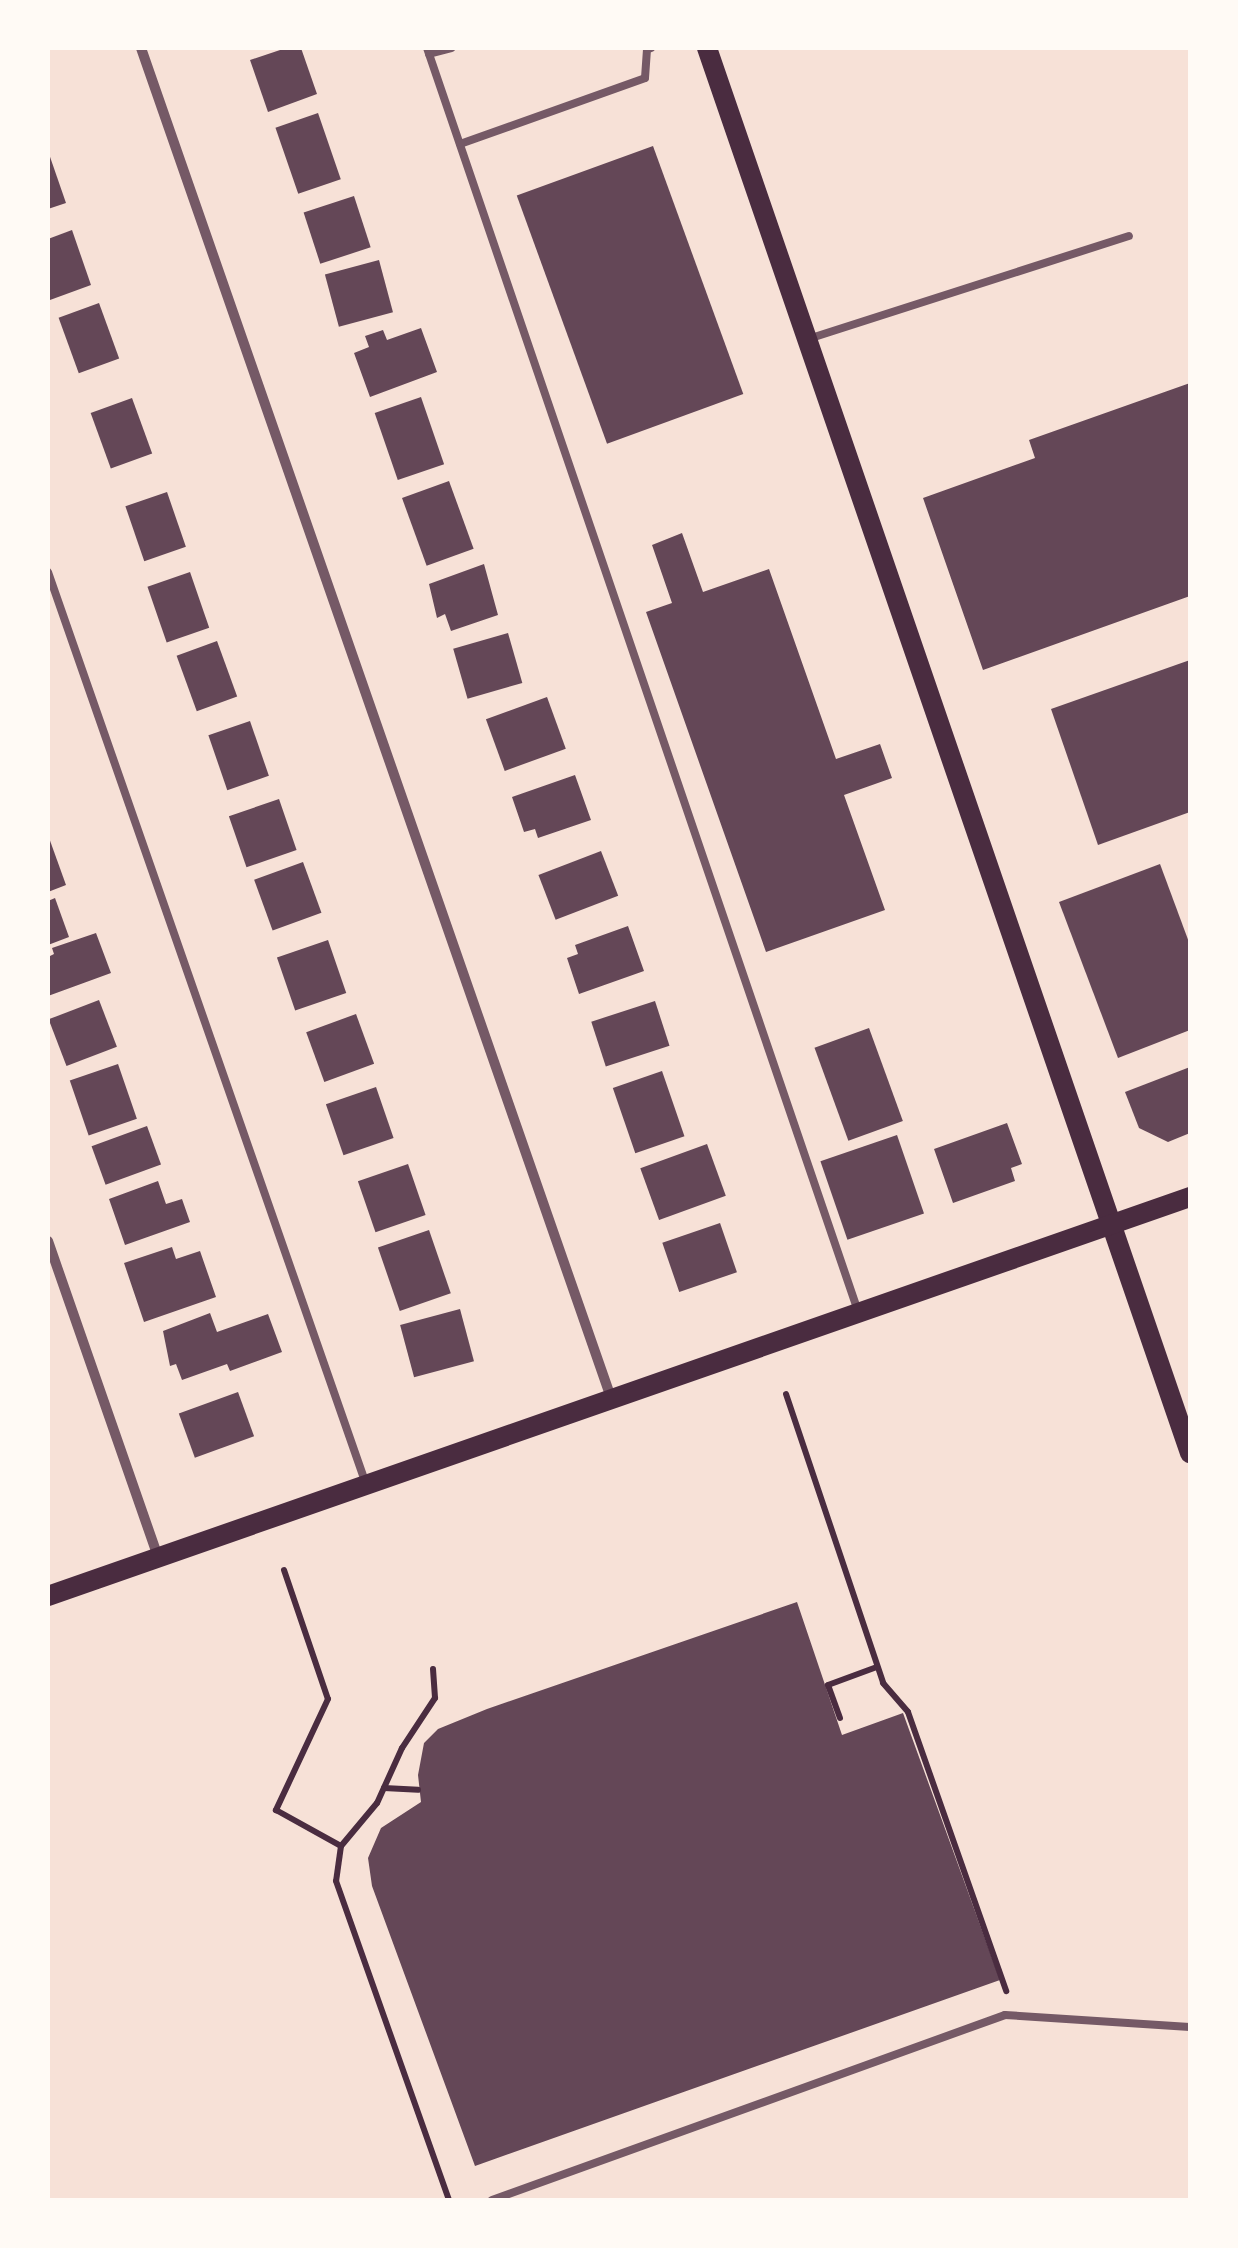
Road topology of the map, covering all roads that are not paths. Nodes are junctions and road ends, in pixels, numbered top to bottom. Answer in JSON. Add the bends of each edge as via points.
{"nodes":[{"id":1,"x":140,"y":48,"type":"edge"},
{"id":2,"x":451,"y":48,"type":"edge"},
{"id":3,"x":651,"y":48,"type":"edge"},
{"id":4,"x":707,"y":48,"type":"edge"},
{"id":5,"x":428,"y":51,"type":"edge"},
{"id":6,"x":460,"y":144,"type":"junction"},
{"id":7,"x":1129,"y":236,"type":"dead end"},
{"id":8,"x":808,"y":339,"type":"junction"},
{"id":9,"x":48,"y":572,"type":"edge"},
{"id":10,"x":1190,"y":1197,"type":"edge"},
{"id":11,"x":1115,"y":1223,"type":"junction"},
{"id":12,"x":48,"y":1241,"type":"edge"},
{"id":13,"x":858,"y":1312,"type":"junction"},
{"id":14,"x":611,"y":1398,"type":"junction"},
{"id":15,"x":1190,"y":1454,"type":"edge"},
{"id":16,"x":366,"y":1486,"type":"junction"},
{"id":17,"x":158,"y":1558,"type":"junction"},
{"id":18,"x":48,"y":1596,"type":"edge"},
{"id":19,"x":1190,"y":2027,"type":"edge"},
{"id":20,"x":492,"y":2200,"type":"edge"}],
"edges":[{"from":1,"to":14,"type":"street"},
{"from":2,"to":5,"type":"lane"},
{"from":3,"to":6,"type":"lane","via":[[645,78]]},
{"from":4,"to":8,"type":"main road"},
{"from":5,"to":6,"type":"lane"},
{"from":6,"to":13,"type":"lane"},
{"from":7,"to":8,"type":"lane"},
{"from":8,"to":11,"type":"main road"},
{"from":9,"to":16,"type":"lane"},
{"from":10,"to":11,"type":"main road"},
{"from":11,"to":13,"type":"main road"},
{"from":11,"to":15,"type":"main road"},
{"from":12,"to":17,"type":"street"},
{"from":13,"to":14,"type":"main road"},
{"from":14,"to":16,"type":"main road"},
{"from":16,"to":17,"type":"main road"},
{"from":17,"to":18,"type":"main road"},
{"from":19,"to":20,"type":"lane","via":[[1015,2016],[987,2022]]}]}
